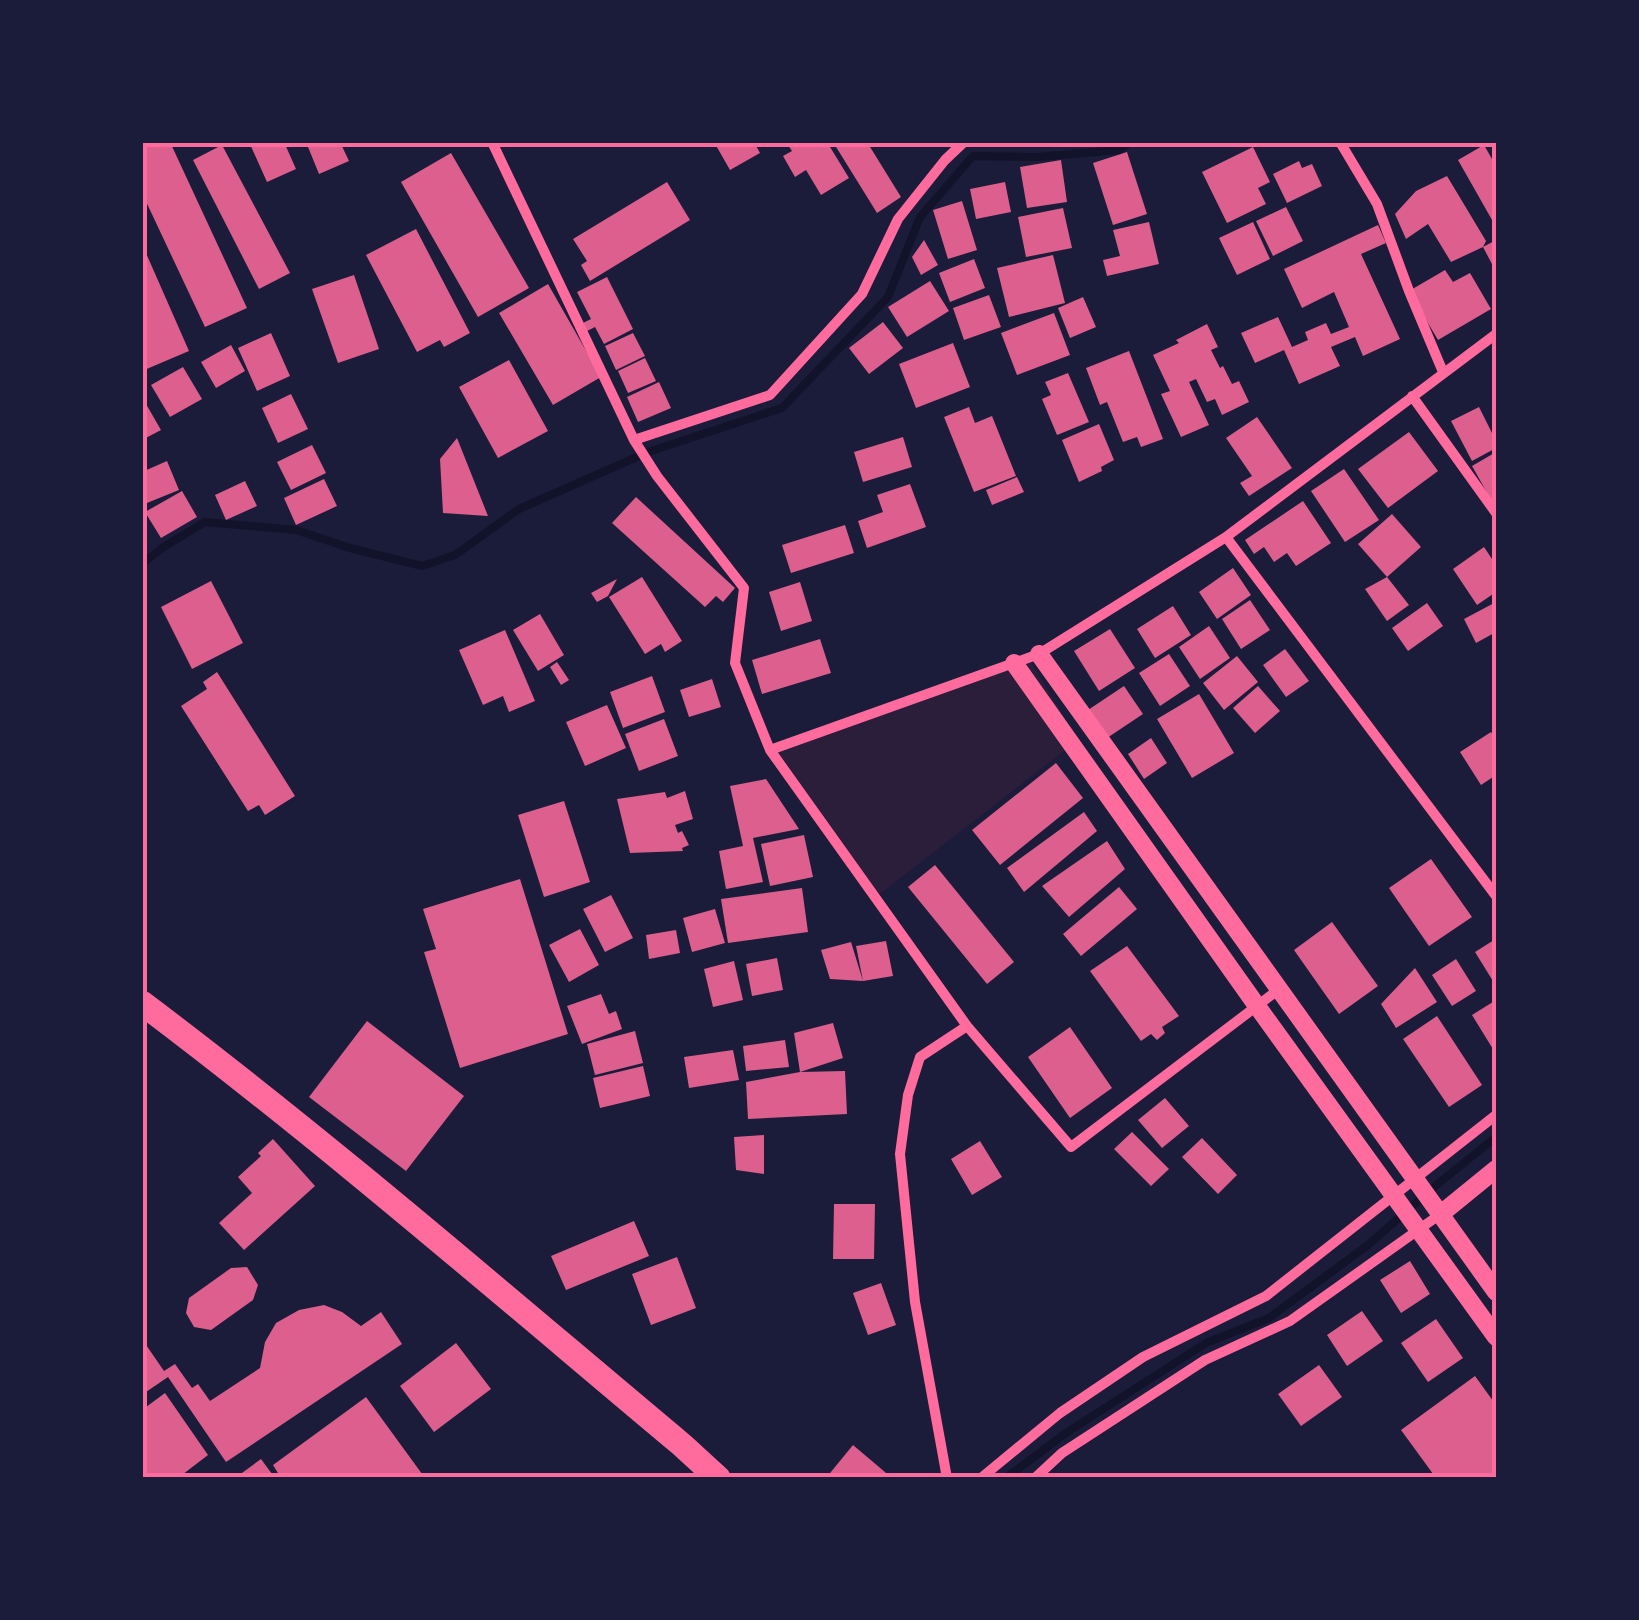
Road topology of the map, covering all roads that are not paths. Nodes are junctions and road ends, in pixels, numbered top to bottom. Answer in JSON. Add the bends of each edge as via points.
{"nodes":[{"id":1,"x":492,"y":142,"type":"edge"},
{"id":2,"x":964,"y":142,"type":"edge"},
{"id":3,"x":1340,"y":142,"type":"edge"},
{"id":4,"x":1496,"y":334,"type":"edge"},
{"id":5,"x":1443,"y":372,"type":"junction"},
{"id":6,"x":1412,"y":396,"type":"junction"},
{"id":7,"x":634,"y":440,"type":"junction"},
{"id":8,"x":1496,"y":514,"type":"edge"},
{"id":9,"x":1226,"y":537,"type":"junction"},
{"id":10,"x":1040,"y":654,"type":"junction"},
{"id":11,"x":1014,"y":663,"type":"junction"},
{"id":12,"x":770,"y":750,"type":"junction"},
{"id":13,"x":1496,"y":896,"type":"edge"},
{"id":14,"x":1278,"y":990,"type":"junction"},
{"id":15,"x":142,"y":1003,"type":"edge"},
{"id":16,"x":1257,"y":1006,"type":"junction"},
{"id":17,"x":967,"y":1026,"type":"junction"},
{"id":18,"x":1496,"y":1116,"type":"edge"},
{"id":19,"x":1496,"y":1169,"type":"edge"},
{"id":20,"x":1418,"y":1180,"type":"junction"},
{"id":21,"x":1396,"y":1197,"type":"junction"},
{"id":22,"x":1439,"y":1210,"type":"junction"},
{"id":23,"x":1418,"y":1228,"type":"junction"},
{"id":24,"x":1496,"y":1292,"type":"edge"},
{"id":25,"x":1496,"y":1337,"type":"edge"},
{"id":26,"x":718,"y":1478,"type":"edge"},
{"id":27,"x":947,"y":1478,"type":"edge"},
{"id":28,"x":981,"y":1478,"type":"edge"},
{"id":29,"x":1034,"y":1478,"type":"edge"}],
"edges":[{"from":1,"to":7,"type":"street"},
{"from":2,"to":7,"type":"street","via":[[898,219],[862,294],[770,395]]},
{"from":3,"to":5,"type":"street","via":[[1378,204]]},
{"from":4,"to":5,"type":"street"},
{"from":5,"to":6,"type":"street"},
{"from":6,"to":8,"type":"street"},
{"from":6,"to":9,"type":"street"},
{"from":7,"to":12,"type":"street","via":[[744,588],[735,663]]},
{"from":9,"to":10,"type":"street"},
{"from":9,"to":13,"type":"street"},
{"from":10,"to":11,"type":"street"},
{"from":10,"to":14,"type":"street"},
{"from":11,"to":12,"type":"street"},
{"from":11,"to":16,"type":"street"},
{"from":12,"to":17,"type":"street"},
{"from":14,"to":16,"type":"street"},
{"from":14,"to":20,"type":"street"},
{"from":15,"to":26,"type":"highway"},
{"from":16,"to":17,"type":"street","via":[[1072,1147]]},
{"from":16,"to":21,"type":"street"},
{"from":17,"to":27,"type":"street","via":[[920,1057],[900,1154],[916,1302]]},
{"from":18,"to":20,"type":"street"},
{"from":19,"to":22,"type":"street"},
{"from":20,"to":21,"type":"street"},
{"from":20,"to":22,"type":"street"},
{"from":21,"to":23,"type":"street"},
{"from":21,"to":28,"type":"street","via":[[1266,1296],[1143,1357],[1060,1413]]},
{"from":22,"to":23,"type":"street"},
{"from":22,"to":24,"type":"street"},
{"from":23,"to":25,"type":"street"},
{"from":23,"to":29,"type":"street","via":[[1290,1322],[1205,1360]]}]}
